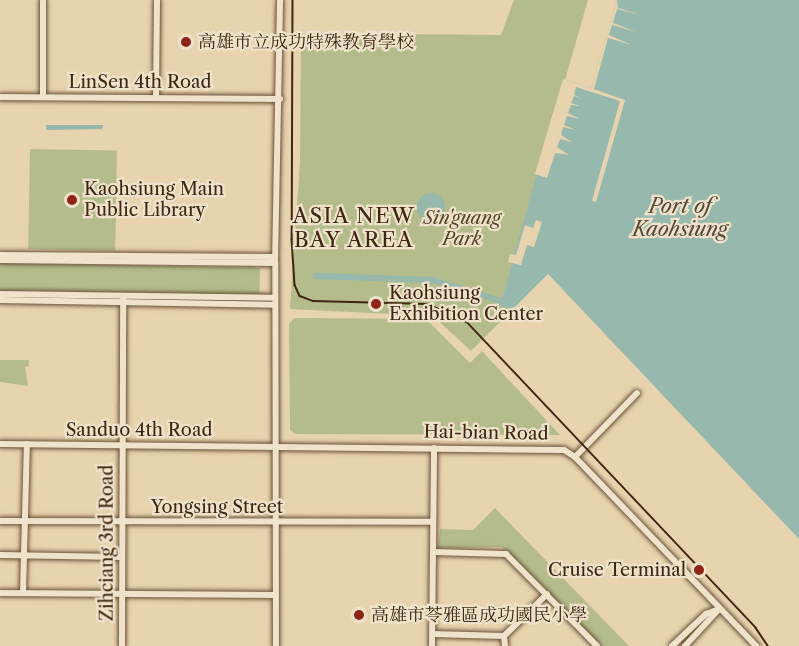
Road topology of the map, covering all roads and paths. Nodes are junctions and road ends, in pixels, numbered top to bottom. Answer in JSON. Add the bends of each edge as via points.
{"nodes":[{"id":1,"x":43,"y":0,"type":"edge"},
{"id":2,"x":157,"y":0,"type":"edge"},
{"id":3,"x":280,"y":0,"type":"edge"},
{"id":4,"x":156,"y":96,"type":"junction"},
{"id":5,"x":0,"y":97,"type":"edge"},
{"id":6,"x":43,"y":97,"type":"junction"},
{"id":7,"x":280,"y":99,"type":"junction"},
{"id":8,"x":0,"y":258,"type":"edge"},
{"id":9,"x":275,"y":260,"type":"junction"},
{"id":10,"x":0,"y":294,"type":"edge"},
{"id":11,"x":123,"y":299,"type":"junction"},
{"id":12,"x":0,"y":300,"type":"edge"},
{"id":13,"x":275,"y":302,"type":"junction"},
{"id":14,"x":637,"y":393,"type":"dead end"},
{"id":15,"x":0,"y":444,"type":"edge"},
{"id":16,"x":27,"y":444,"type":"junction"},
{"id":17,"x":123,"y":445,"type":"junction"},
{"id":18,"x":278,"y":447,"type":"junction"},
{"id":19,"x":434,"y":448,"type":"junction"},
{"id":20,"x":575,"y":457,"type":"junction"},
{"id":21,"x":25,"y":520,"type":"junction"},
{"id":22,"x":0,"y":521,"type":"edge"},
{"id":23,"x":122,"y":521,"type":"junction"},
{"id":24,"x":277,"y":522,"type":"junction"},
{"id":25,"x":433,"y":522,"type":"junction"},
{"id":26,"x":433,"y":552,"type":"junction"},
{"id":27,"x":0,"y":555,"type":"edge"},
{"id":28,"x":24,"y":556,"type":"junction"},
{"id":29,"x":122,"y":557,"type":"junction"},
{"id":30,"x":0,"y":593,"type":"edge"},
{"id":31,"x":23,"y":593,"type":"junction"},
{"id":32,"x":122,"y":594,"type":"junction"},
{"id":33,"x":547,"y":594,"type":"junction"},
{"id":34,"x":276,"y":595,"type":"junction"},
{"id":35,"x":719,"y":609,"type":"junction"},
{"id":36,"x":433,"y":634,"type":"junction"},
{"id":37,"x":504,"y":636,"type":"junction"},
{"id":38,"x":122,"y":646,"type":"edge"},
{"id":39,"x":276,"y":646,"type":"edge"},
{"id":40,"x":432,"y":646,"type":"edge"},
{"id":41,"x":505,"y":646,"type":"edge"},
{"id":42,"x":597,"y":646,"type":"edge"},
{"id":43,"x":672,"y":646,"type":"edge"},
{"id":44,"x":685,"y":646,"type":"edge"},
{"id":45,"x":756,"y":646,"type":"edge"}],
"edges":[{"from":1,"to":6,"type":"street"},
{"from":2,"to":4,"type":"street"},
{"from":3,"to":7,"type":"street"},
{"from":4,"to":6,"type":"street","name":"LinSen 4th Road"},
{"from":4,"to":7,"type":"street","name":"LinSen 4th Road"},
{"from":5,"to":6,"type":"street","name":"LinSen 4th Road"},
{"from":7,"to":9,"type":"street"},
{"from":8,"to":9,"type":"street"},
{"from":9,"to":13,"type":"street"},
{"from":10,"to":11,"type":"street"},
{"from":11,"to":12,"type":"street"},
{"from":11,"to":13,"type":"street"},
{"from":11,"to":17,"type":"street","name":"Zihciang 3rd Road"},
{"from":13,"to":18,"type":"street"},
{"from":14,"to":20,"type":"street"},
{"from":15,"to":16,"type":"street","name":"Sanduo 4th Road"},
{"from":16,"to":17,"type":"street","name":"Sanduo 4th Road"},
{"from":16,"to":21,"type":"street"},
{"from":17,"to":18,"type":"street","name":"Sanduo 4th Road"},
{"from":17,"to":23,"type":"street","name":"Zihciang 3rd Road"},
{"from":18,"to":19,"type":"street","name":"Hai-bian Road"},
{"from":18,"to":24,"type":"street"},
{"from":19,"to":20,"type":"street","name":"Hai-bian Road","via":[[557,449]]},
{"from":19,"to":25,"type":"street"},
{"from":20,"to":35,"type":"street"},
{"from":21,"to":22,"type":"street","name":"Yongsing Street"},
{"from":21,"to":23,"type":"street","name":"Yongsing Street"},
{"from":21,"to":28,"type":"street"},
{"from":23,"to":24,"type":"street","name":"Yongsing Street"},
{"from":23,"to":29,"type":"street","name":"Zihciang 3rd Road"},
{"from":24,"to":25,"type":"street","name":"Yongsing Street"},
{"from":24,"to":34,"type":"street"},
{"from":25,"to":26,"type":"street"},
{"from":26,"to":33,"type":"street","via":[[506,554]]},
{"from":26,"to":36,"type":"street"},
{"from":27,"to":28,"type":"street"},
{"from":28,"to":29,"type":"street"},
{"from":28,"to":31,"type":"street"},
{"from":29,"to":32,"type":"street","name":"Zihciang 3rd Road"},
{"from":30,"to":31,"type":"street"},
{"from":31,"to":32,"type":"street"},
{"from":32,"to":34,"type":"street"},
{"from":32,"to":38,"type":"street","name":"Zihciang 3rd Road"},
{"from":33,"to":37,"type":"street"},
{"from":33,"to":42,"type":"street"},
{"from":34,"to":39,"type":"street"},
{"from":35,"to":43,"type":"street","via":[[706,614]]},
{"from":35,"to":44,"type":"street"},
{"from":35,"to":45,"type":"street"},
{"from":36,"to":37,"type":"street"},
{"from":36,"to":40,"type":"street"},
{"from":37,"to":41,"type":"street"}]}
